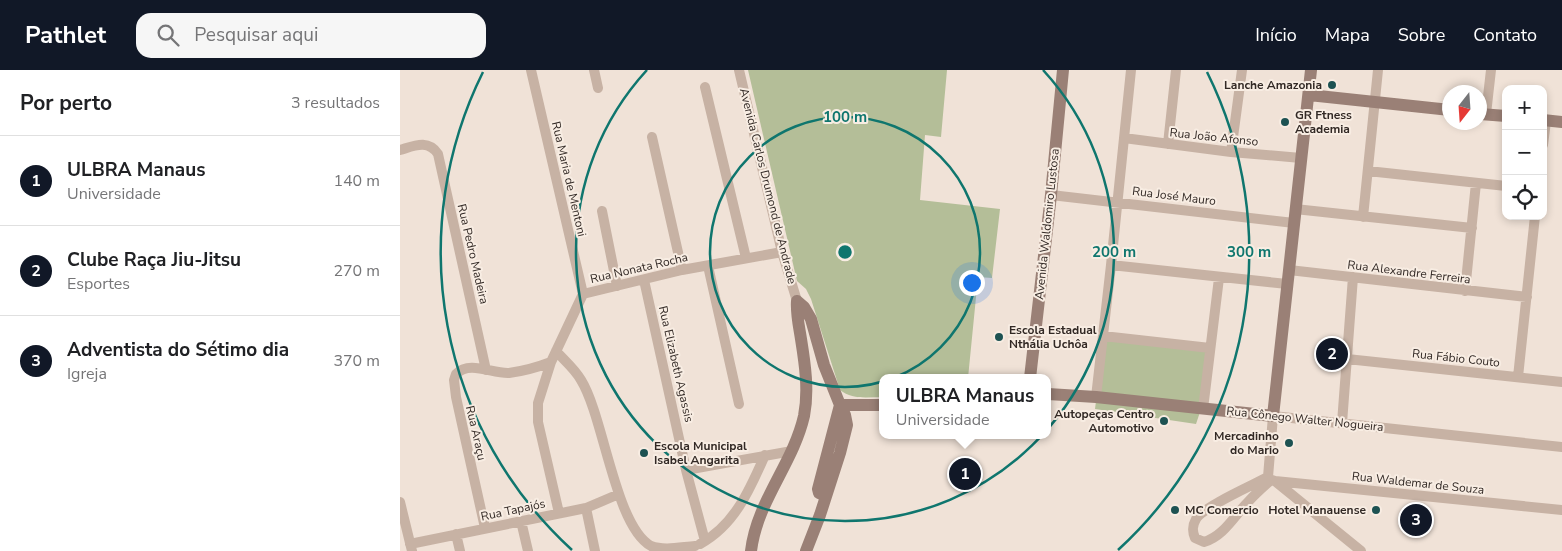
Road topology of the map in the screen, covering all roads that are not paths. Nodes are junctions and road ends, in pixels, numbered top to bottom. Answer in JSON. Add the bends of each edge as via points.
{"nodes":[{"id":1,"x":531,"y":70,"type":"edge"},
{"id":2,"x":594,"y":70,"type":"edge"},
{"id":3,"x":739,"y":70,"type":"edge"},
{"id":4,"x":1063,"y":70,"type":"edge"},
{"id":5,"x":1131,"y":70,"type":"edge"},
{"id":6,"x":1176,"y":70,"type":"edge"},
{"id":7,"x":1242,"y":70,"type":"edge"},
{"id":8,"x":1311,"y":70,"type":"edge"},
{"id":9,"x":1378,"y":70,"type":"edge"},
{"id":10,"x":1491,"y":70,"type":"edge"},
{"id":11,"x":705,"y":87,"type":"dead end"},
{"id":12,"x":598,"y":88,"type":"dead end"},
{"id":13,"x":1487,"y":92,"type":"edge"},
{"id":14,"x":1309,"y":95,"type":"junction"},
{"id":15,"x":1375,"y":102,"type":"junction"},
{"id":16,"x":1442,"y":109,"type":"edge"},
{"id":17,"x":1487,"y":114,"type":"edge"},
{"id":18,"x":1502,"y":116,"type":"edge"},
{"id":19,"x":1547,"y":120,"type":"edge"},
{"id":20,"x":1562,"y":122,"type":"edge"},
{"id":21,"x":652,"y":137,"type":"dead end"},
{"id":22,"x":1124,"y":138,"type":"junction"},
{"id":23,"x":1168,"y":144,"type":"junction"},
{"id":24,"x":400,"y":150,"type":"edge"},
{"id":25,"x":1231,"y":152,"type":"junction"},
{"id":26,"x":1301,"y":158,"type":"junction"},
{"id":27,"x":1368,"y":171,"type":"junction"},
{"id":28,"x":1476,"y":183,"type":"junction"},
{"id":29,"x":1502,"y":186,"type":"edge"},
{"id":30,"x":1051,"y":195,"type":"junction"},
{"id":31,"x":1117,"y":202,"type":"junction"},
{"id":32,"x":1295,"y":209,"type":"junction"},
{"id":33,"x":602,"y":211,"type":"dead end"},
{"id":34,"x":1363,"y":217,"type":"junction"},
{"id":35,"x":1535,"y":220,"type":"edge"},
{"id":36,"x":1294,"y":223,"type":"junction"},
{"id":37,"x":1472,"y":228,"type":"junction"},
{"id":38,"x":782,"y":252,"type":"junction"},
{"id":39,"x":746,"y":258,"type":"junction"},
{"id":40,"x":1111,"y":264,"type":"junction"},
{"id":41,"x":708,"y":266,"type":"junction"},
{"id":42,"x":682,"y":270,"type":"junction"},
{"id":43,"x":1289,"y":270,"type":"junction"},
{"id":44,"x":1219,"y":278,"type":"junction"},
{"id":45,"x":1353,"y":278,"type":"junction"},
{"id":46,"x":644,"y":280,"type":"junction"},
{"id":47,"x":1287,"y":284,"type":"junction"},
{"id":48,"x":617,"y":286,"type":"junction"},
{"id":49,"x":1465,"y":291,"type":"junction"},
{"id":50,"x":584,"y":294,"type":"junction"},
{"id":51,"x":1527,"y":298,"type":"junction"},
{"id":52,"x":797,"y":301,"type":"junction"},
{"id":53,"x":1103,"y":336,"type":"junction"},
{"id":54,"x":1210,"y":348,"type":"junction"},
{"id":55,"x":556,"y":351,"type":"junction"},
{"id":56,"x":1347,"y":359,"type":"junction"},
{"id":57,"x":551,"y":362,"type":"junction"},
{"id":58,"x":486,"y":370,"type":"junction"},
{"id":59,"x":1030,"y":374,"type":"edge"},
{"id":60,"x":1518,"y":377,"type":"junction"},
{"id":61,"x":1562,"y":382,"type":"edge"},
{"id":62,"x":1051,"y":394,"type":"edge"},
{"id":63,"x":1096,"y":397,"type":"junction"},
{"id":64,"x":739,"y":404,"type":"dead end"},
{"id":65,"x":879,"y":405,"type":"edge"},
{"id":66,"x":840,"y":406,"type":"junction"},
{"id":67,"x":1203,"y":409,"type":"junction"},
{"id":68,"x":1273,"y":416,"type":"junction"},
{"id":69,"x":1342,"y":423,"type":"junction"},
{"id":70,"x":1562,"y":447,"type":"edge"},
{"id":71,"x":792,"y":451,"type":"junction"},
{"id":72,"x":765,"y":455,"type":"junction"},
{"id":73,"x":686,"y":470,"type":"junction"},
{"id":74,"x":1271,"y":479,"type":"junction"},
{"id":75,"x":619,"y":494,"type":"junction"},
{"id":76,"x":400,"y":502,"type":"edge"},
{"id":77,"x":586,"y":508,"type":"junction"},
{"id":78,"x":1562,"y":510,"type":"edge"},
{"id":79,"x":559,"y":513,"type":"junction"},
{"id":80,"x":521,"y":521,"type":"junction"},
{"id":81,"x":485,"y":528,"type":"junction"},
{"id":82,"x":456,"y":534,"type":"junction"},
{"id":83,"x":705,"y":541,"type":"junction"},
{"id":84,"x":411,"y":547,"type":"edge"},
{"id":85,"x":1203,"y":547,"type":"edge"},
{"id":86,"x":691,"y":549,"type":"edge"},
{"id":87,"x":460,"y":551,"type":"edge"},
{"id":88,"x":528,"y":551,"type":"edge"},
{"id":89,"x":595,"y":551,"type":"edge"},
{"id":90,"x":751,"y":551,"type":"edge"},
{"id":91,"x":806,"y":551,"type":"edge"},
{"id":92,"x":1361,"y":551,"type":"edge"}],
"edges":[{"from":1,"to":50,"type":"street","name":"Rua Maria de Mentoni"},
{"from":2,"to":12,"type":"street"},
{"from":3,"to":38,"type":"street","name":"Avenida Carlos Drumond de Andrade"},
{"from":4,"to":30,"type":"street","name":"Avenida Waldomiro Lustosa"},
{"from":5,"to":22,"type":"street"},
{"from":6,"to":23,"type":"street"},
{"from":7,"to":25,"type":"street"},
{"from":8,"to":14,"type":"street"},
{"from":9,"to":15,"type":"street"},
{"from":10,"to":13,"type":"street"},
{"from":11,"to":39,"type":"street"},
{"from":14,"to":15,"type":"street"},
{"from":14,"to":26,"type":"street"},
{"from":15,"to":16,"type":"street"},
{"from":15,"to":27,"type":"street"},
{"from":17,"to":18,"type":"street"},
{"from":19,"to":20,"type":"street"},
{"from":21,"to":42,"type":"street"},
{"from":22,"to":23,"type":"street","name":"Rua João Afonso"},
{"from":22,"to":31,"type":"street"},
{"from":23,"to":25,"type":"street","name":"Rua João Afonso"},
{"from":24,"to":58,"type":"street","name":"Rua Pedro Madeira","via":[[423,144],[432,146],[438,154]]},
{"from":25,"to":26,"type":"street","name":"Rua João Afonso"},
{"from":26,"to":32,"type":"street"},
{"from":27,"to":28,"type":"street"},
{"from":27,"to":34,"type":"street"},
{"from":28,"to":29,"type":"street"},
{"from":28,"to":37,"type":"street"},
{"from":30,"to":31,"type":"street","name":"Rua José Mauro"},
{"from":30,"to":59,"type":"street","name":"Avenida Waldomiro Lustosa"},
{"from":31,"to":36,"type":"street","name":"Rua José Mauro"},
{"from":31,"to":40,"type":"street"},
{"from":32,"to":34,"type":"street"},
{"from":32,"to":36,"type":"street"},
{"from":33,"to":48,"type":"street"},
{"from":34,"to":37,"type":"street"},
{"from":35,"to":51,"type":"street"},
{"from":36,"to":43,"type":"street"},
{"from":37,"to":49,"type":"street"},
{"from":38,"to":39,"type":"street","name":"Rua Nonata Rocha"},
{"from":38,"to":52,"type":"street","name":"Avenida Carlos Drumond de Andrade"},
{"from":39,"to":41,"type":"street","name":"Rua Nonata Rocha"},
{"from":40,"to":44,"type":"street"},
{"from":40,"to":53,"type":"street"},
{"from":41,"to":42,"type":"street","name":"Rua Nonata Rocha"},
{"from":41,"to":64,"type":"street"},
{"from":42,"to":46,"type":"street","name":"Rua Nonata Rocha"},
{"from":43,"to":45,"type":"street","name":"Rua Alexandre Ferreira"},
{"from":43,"to":47,"type":"street"},
{"from":44,"to":47,"type":"street"},
{"from":44,"to":54,"type":"street"},
{"from":45,"to":49,"type":"street","name":"Rua Alexandre Ferreira"},
{"from":45,"to":56,"type":"street"},
{"from":46,"to":48,"type":"street","name":"Rua Nonata Rocha"},
{"from":46,"to":73,"type":"street","name":"Rua Elizabeth Agassis"},
{"from":47,"to":68,"type":"street"},
{"from":48,"to":50,"type":"street","name":"Rua Nonata Rocha"},
{"from":49,"to":51,"type":"street","name":"Rua Alexandre Ferreira"},
{"from":50,"to":55,"type":"street","name":"Rua Nonata Rocha"},
{"from":51,"to":60,"type":"street"},
{"from":52,"to":66,"type":"street","name":"Avenida Carlos Drumond de Andrade","via":[[811,319]]},
{"from":52,"to":71,"type":"street","name":"Avenida Carlos Drumond de Andrade","via":[[806,401]]},
{"from":53,"to":54,"type":"street"},
{"from":53,"to":63,"type":"street"},
{"from":54,"to":67,"type":"street"},
{"from":55,"to":57,"type":"street","name":"Rua Nonata Rocha"},
{"from":55,"to":75,"type":"street","via":[[582,380]]},
{"from":56,"to":60,"type":"street","name":"Rua Fábio Couto"},
{"from":56,"to":69,"type":"street"},
{"from":57,"to":58,"type":"street","via":[[508,373]]},
{"from":57,"to":79,"type":"street","name":"Rua Nonata Rocha","via":[[538,403],[538,416]]},
{"from":58,"to":81,"type":"street","name":"Rua Araçu","via":[[464,369],[456,374],[454,380]]},
{"from":60,"to":61,"type":"street","name":"Rua Fábio Couto"},
{"from":62,"to":63,"type":"street","name":"Rua Cônego Walter Nogueira"},
{"from":63,"to":67,"type":"street","name":"Rua Cônego Walter Nogueira"},
{"from":65,"to":66,"type":"street"},
{"from":66,"to":91,"type":"street","name":"Avenida Carlos Drumond de Andrade","via":[[847,425],[845,438]]},
{"from":67,"to":68,"type":"street","name":"Rua Cônego Walter Nogueira"},
{"from":68,"to":69,"type":"street","name":"Rua Cônego Walter Nogueira"},
{"from":68,"to":74,"type":"street"},
{"from":69,"to":70,"type":"street","name":"Rua Cônego Walter Nogueira"},
{"from":71,"to":72,"type":"street"},
{"from":71,"to":90,"type":"street","name":"Avenida Carlos Drumond de Andrade","via":[[758,518]]},
{"from":72,"to":73,"type":"street"},
{"from":72,"to":83,"type":"street","via":[[737,510]]},
{"from":73,"to":83,"type":"street","name":"Rua Elizabeth Agassis"},
{"from":74,"to":78,"type":"street","name":"Rua Waldemar de Souza"},
{"from":74,"to":85,"type":"street","via":[[1219,535]]},
{"from":74,"to":85,"type":"street","via":[[1207,509],[1197,517],[1192,527],[1195,538]]},
{"from":74,"to":92,"type":"street"},
{"from":75,"to":77,"type":"street","name":"Rua Tapajós"},
{"from":75,"to":86,"type":"street","via":[[632,527],[650,546],[664,550]]},
{"from":76,"to":84,"type":"street"},
{"from":77,"to":79,"type":"street","name":"Rua Tapajós"},
{"from":77,"to":89,"type":"street"},
{"from":79,"to":80,"type":"street","name":"Rua Tapajós"},
{"from":80,"to":81,"type":"street","name":"Rua Tapajós"},
{"from":80,"to":88,"type":"street"},
{"from":81,"to":82,"type":"street","name":"Rua Tapajós"},
{"from":82,"to":84,"type":"street","name":"Rua Tapajós"},
{"from":82,"to":87,"type":"street"},
{"from":83,"to":86,"type":"street"}]}
